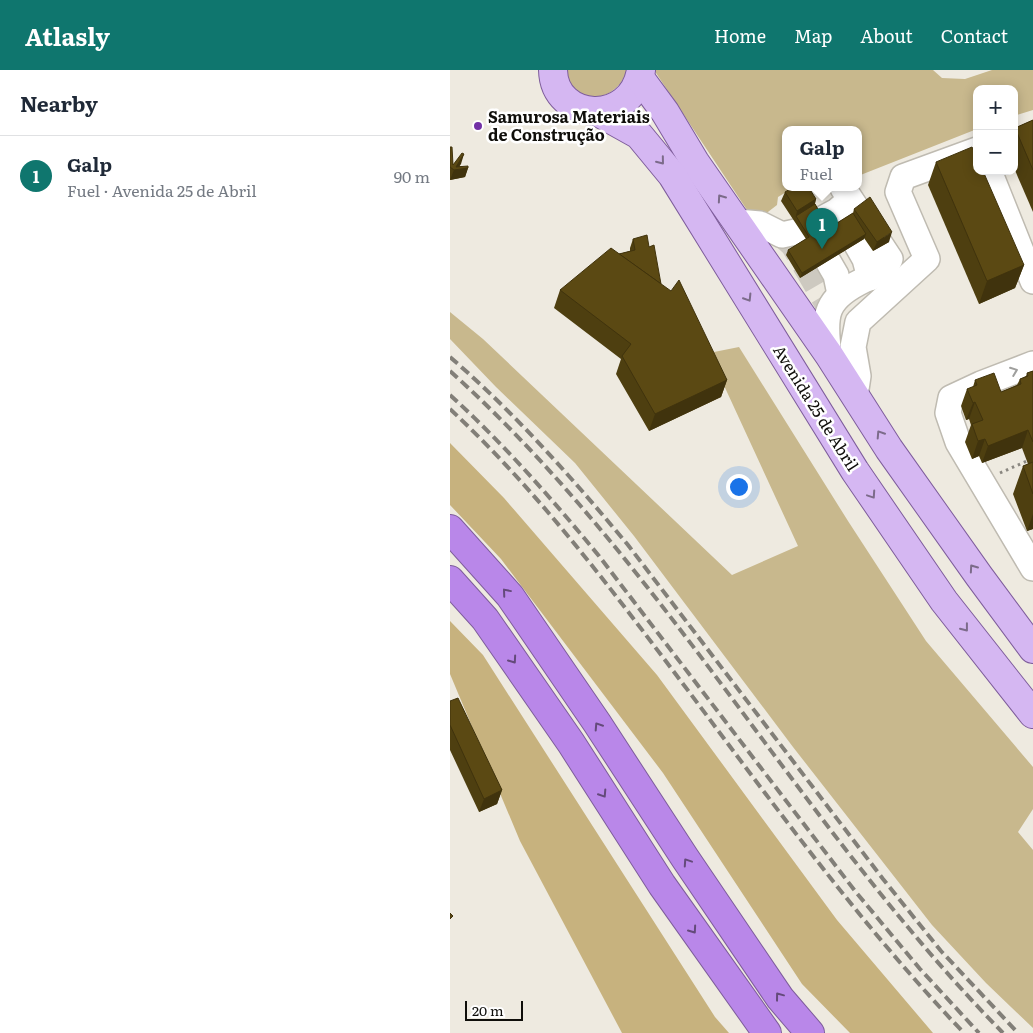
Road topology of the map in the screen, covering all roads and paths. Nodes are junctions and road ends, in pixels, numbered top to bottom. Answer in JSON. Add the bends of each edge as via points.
{"nodes":[{"id":1,"x":551,"y":72,"type":"edge"},
{"id":2,"x":640,"y":74,"type":"edge"},
{"id":3,"x":596,"y":112,"type":"junction"},
{"id":4,"x":973,"y":151,"type":"edge"},
{"id":5,"x":990,"y":175,"type":"edge"},
{"id":6,"x":845,"y":201,"type":"edge"},
{"id":7,"x":737,"y":222,"type":"junction"},
{"id":8,"x":808,"y":226,"type":"junction"},
{"id":9,"x":1033,"y":281,"type":"edge"},
{"id":10,"x":840,"y":294,"type":"junction"},
{"id":11,"x":829,"y":355,"type":"junction"},
{"id":12,"x":1033,"y":364,"type":"edge"},
{"id":13,"x":855,"y":396,"type":"junction"},
{"id":14,"x":1027,"y":461,"type":"dead end"},
{"id":15,"x":982,"y":481,"type":"junction"},
{"id":16,"x":450,"y":529,"type":"edge"},
{"id":17,"x":1033,"y":568,"type":"edge"},
{"id":18,"x":450,"y":580,"type":"edge"},
{"id":19,"x":1033,"y":649,"type":"edge"},
{"id":20,"x":1033,"y":714,"type":"edge"},
{"id":21,"x":767,"y":1033,"type":"edge"},
{"id":22,"x":810,"y":1033,"type":"edge"}],
"edges":[{"from":1,"to":3,"type":"main road","name":"Avenida 25 de Abril","via":[[558,90],[568,101]]},
{"from":2,"to":3,"type":"main road","via":[[634,92],[623,102]]},
{"from":7,"to":2,"type":"main road","one_way":true},
{"from":3,"to":20,"type":"main road","name":"Avenida 25 de Abril","one_way":true,"via":[[639,135],[672,175],[855,471],[944,601]]},
{"from":4,"to":13,"type":"street","via":[[903,177],[898,192],[927,259],[858,322],[853,347],[858,376]]},
{"from":5,"to":9,"type":"street"},
{"from":6,"to":8,"type":"street"},
{"from":6,"to":10,"type":"street","via":[[890,259],[886,268]]},
{"from":7,"to":8,"type":"street","via":[[760,224],[782,235]]},
{"from":7,"to":11,"type":"main road"},
{"from":8,"to":10,"type":"street","via":[[836,275]]},
{"from":10,"to":11,"type":"street","via":[[829,307],[826,333]]},
{"from":11,"to":13,"type":"main road"},
{"from":15,"to":12,"type":"street","one_way":true,"via":[[958,442],[948,413],[951,398]]},
{"from":19,"to":13,"type":"main road","one_way":true},
{"from":14,"to":15,"type":"path"},
{"from":15,"to":17,"type":"street"},
{"from":22,"to":16,"type":"highway","one_way":true,"via":[[774,989],[510,596]]},
{"from":18,"to":21,"type":"highway","one_way":true,"via":[[490,627],[662,885]]}]}
